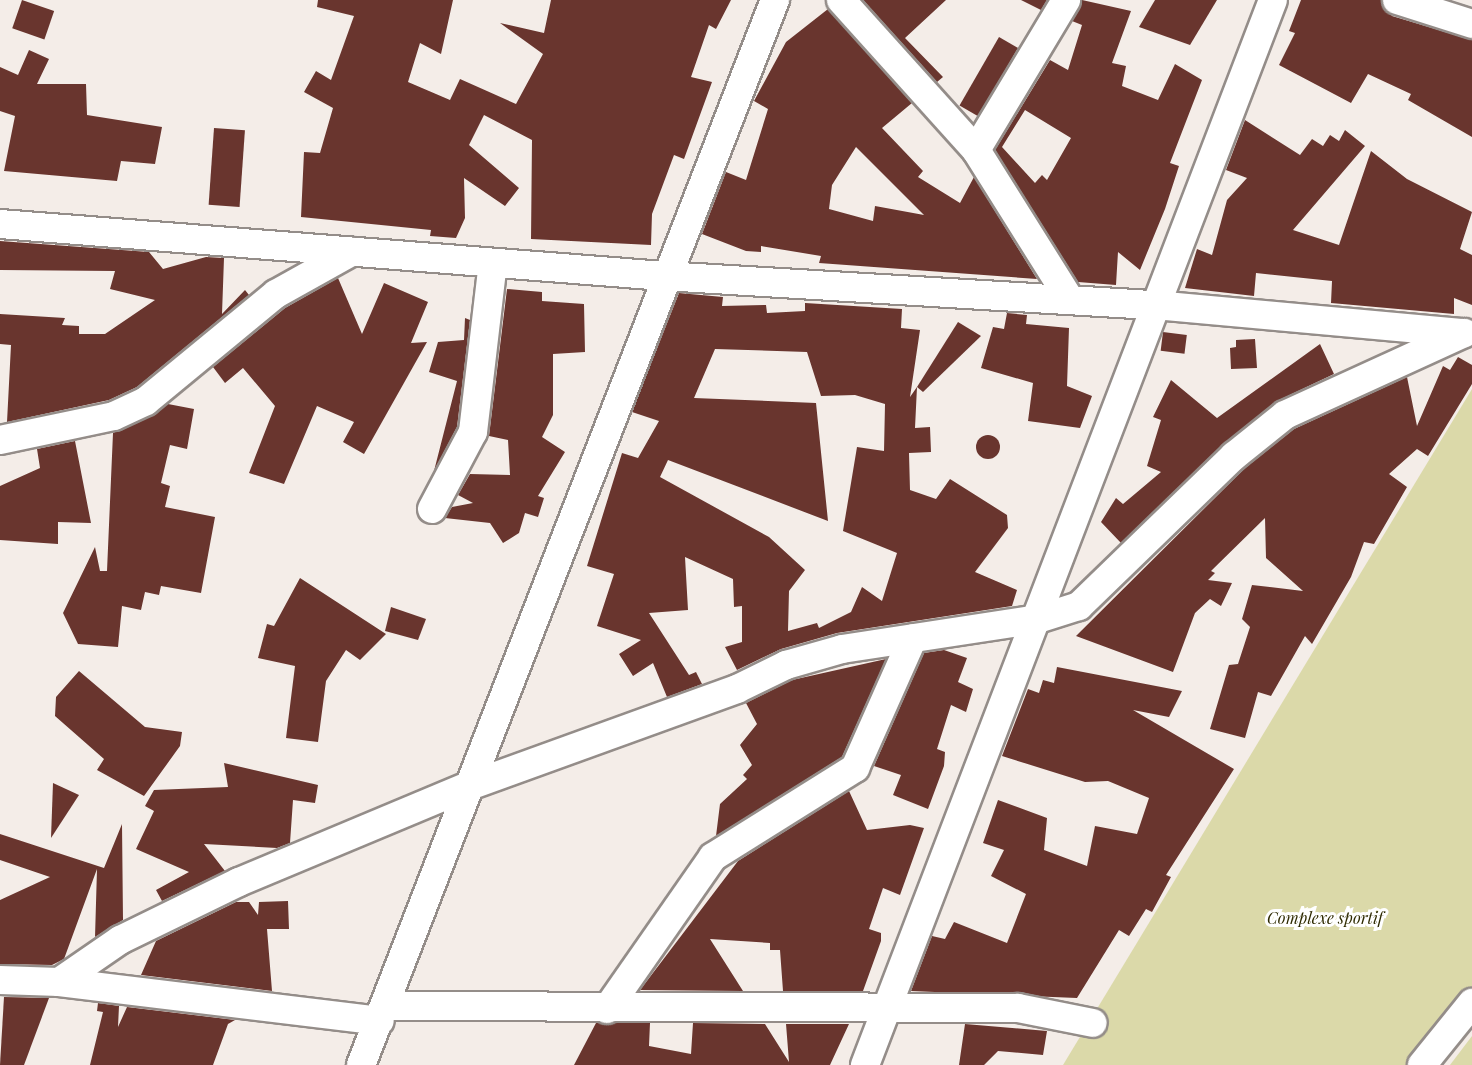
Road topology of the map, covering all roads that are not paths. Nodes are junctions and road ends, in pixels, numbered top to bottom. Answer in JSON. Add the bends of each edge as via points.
{"nodes":[{"id":1,"x":775,"y":0,"type":"edge"},
{"id":2,"x":841,"y":0,"type":"edge"},
{"id":3,"x":1065,"y":0,"type":"edge"},
{"id":4,"x":1272,"y":0,"type":"edge"},
{"id":5,"x":1397,"y":0,"type":"edge"},
{"id":6,"x":1472,"y":24,"type":"edge"},
{"id":7,"x":976,"y":150,"type":"junction"},
{"id":8,"x":0,"y":224,"type":"edge"},
{"id":9,"x":351,"y":252,"type":"junction"},
{"id":10,"x":493,"y":263,"type":"junction"},
{"id":11,"x":663,"y":276,"type":"junction"},
{"id":12,"x":1070,"y":300,"type":"junction"},
{"id":13,"x":1155,"y":306,"type":"junction"},
{"id":14,"x":1468,"y":333,"type":"edge"},
{"id":15,"x":0,"y":440,"type":"edge"},
{"id":16,"x":432,"y":509,"type":"dead end"},
{"id":17,"x":1038,"y":619,"type":"junction"},
{"id":18,"x":913,"y":638,"type":"junction"},
{"id":19,"x":469,"y":786,"type":"junction"},
{"id":20,"x":0,"y":980,"type":"edge"},
{"id":21,"x":59,"y":982,"type":"junction"},
{"id":22,"x":1472,"y":1003,"type":"edge"},
{"id":23,"x":888,"y":1006,"type":"junction"},
{"id":24,"x":607,"y":1009,"type":"junction"},
{"id":25,"x":383,"y":1014,"type":"junction"},
{"id":26,"x":1093,"y":1023,"type":"dead end"},
{"id":27,"x":361,"y":1065,"type":"edge"},
{"id":28,"x":865,"y":1065,"type":"edge"},
{"id":29,"x":1422,"y":1065,"type":"edge"}],
"edges":[{"from":1,"to":11,"type":"street"},
{"from":2,"to":7,"type":"street"},
{"from":3,"to":7,"type":"street"},
{"from":4,"to":13,"type":"street"},
{"from":5,"to":6,"type":"street"},
{"from":7,"to":12,"type":"street"},
{"from":8,"to":9,"type":"street"},
{"from":9,"to":10,"type":"street"},
{"from":9,"to":15,"type":"street","via":[[276,294],[146,401],[114,416]]},
{"from":10,"to":11,"type":"street"},
{"from":10,"to":16,"type":"street","via":[[473,432]]},
{"from":11,"to":12,"type":"street"},
{"from":11,"to":19,"type":"street"},
{"from":12,"to":13,"type":"street"},
{"from":13,"to":14,"type":"street"},
{"from":13,"to":17,"type":"street"},
{"from":14,"to":17,"type":"street","via":[[1285,415],[1219,470],[1094,597]]},
{"from":17,"to":18,"type":"street"},
{"from":17,"to":23,"type":"street"},
{"from":18,"to":19,"type":"street","via":[[842,649],[786,665],[737,689]]},
{"from":18,"to":24,"type":"street","via":[[855,768],[713,857]]},
{"from":19,"to":21,"type":"street","via":[[195,902],[110,946]]},
{"from":19,"to":25,"type":"street"},
{"from":20,"to":21,"type":"street"},
{"from":21,"to":25,"type":"street"},
{"from":22,"to":29,"type":"street"},
{"from":23,"to":24,"type":"street"},
{"from":23,"to":26,"type":"street","via":[[1018,1008]]},
{"from":23,"to":28,"type":"street"},
{"from":24,"to":25,"type":"street"},
{"from":25,"to":27,"type":"street"}]}
